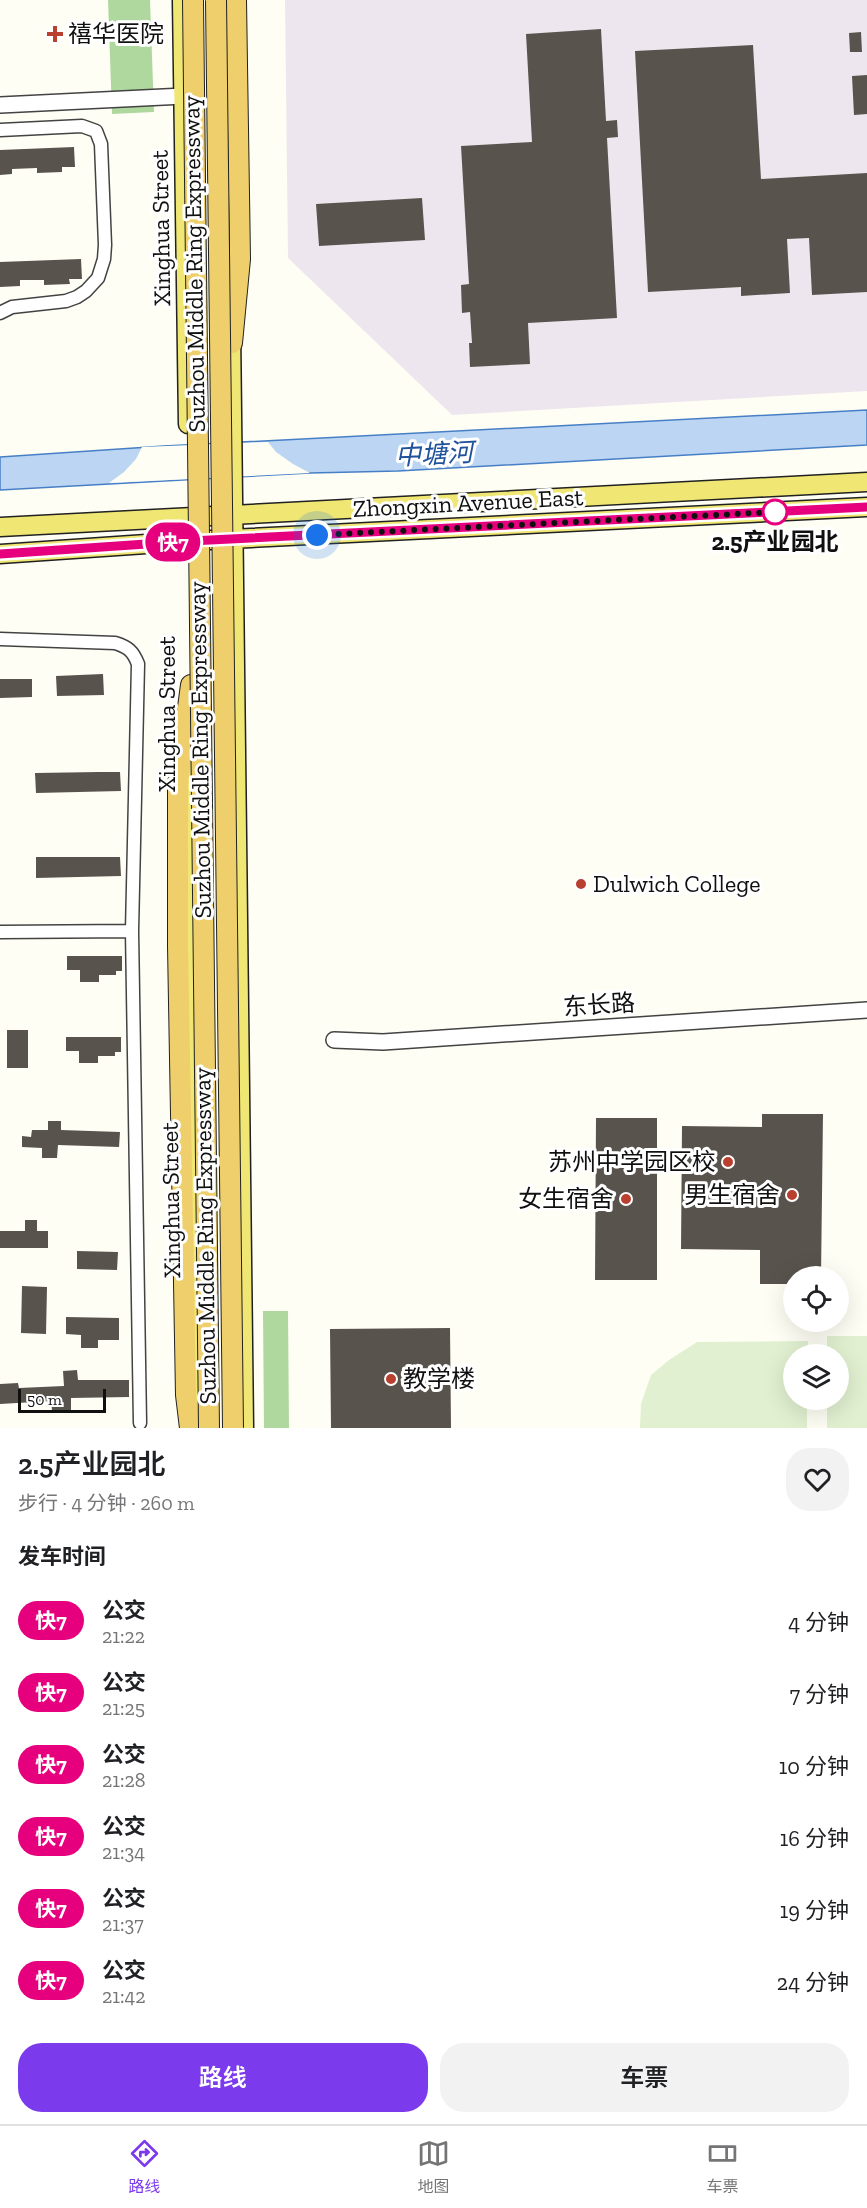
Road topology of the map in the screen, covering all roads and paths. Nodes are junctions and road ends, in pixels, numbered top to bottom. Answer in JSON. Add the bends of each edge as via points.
{"nodes":[{"id":1,"x":182,"y":0,"type":"edge"},
{"id":2,"x":193,"y":0,"type":"edge"},
{"id":3,"x":216,"y":0,"type":"edge"},
{"id":4,"x":227,"y":0,"type":"edge"},
{"id":5,"x":236,"y":0,"type":"edge"},
{"id":6,"x":184,"y":96,"type":"junction"},
{"id":7,"x":0,"y":105,"type":"edge"},
{"id":8,"x":0,"y":130,"type":"edge"},
{"id":9,"x":0,"y":313,"type":"edge"},
{"id":10,"x":232,"y":343,"type":"junction"},
{"id":11,"x":867,"y":482,"type":"edge"},
{"id":12,"x":867,"y":507,"type":"edge"},
{"id":13,"x":233,"y":513,"type":"junction"},
{"id":14,"x":189,"y":516,"type":"junction"},
{"id":15,"x":0,"y":527,"type":"edge"},
{"id":16,"x":234,"y":539,"type":"junction"},
{"id":17,"x":190,"y":541,"type":"junction"},
{"id":18,"x":0,"y":554,"type":"edge"},
{"id":19,"x":0,"y":639,"type":"edge"},
{"id":20,"x":191,"y":685,"type":"junction"},
{"id":21,"x":132,"y":931,"type":"junction"},
{"id":22,"x":0,"y":932,"type":"edge"},
{"id":23,"x":867,"y":1010,"type":"edge"},
{"id":24,"x":334,"y":1040,"type":"dead end"},
{"id":25,"x":140,"y":1423,"type":"dead end"},
{"id":26,"x":190,"y":1428,"type":"edge"},
{"id":27,"x":198,"y":1428,"type":"edge"},
{"id":28,"x":209,"y":1428,"type":"edge"},
{"id":29,"x":233,"y":1428,"type":"edge"},
{"id":30,"x":244,"y":1428,"type":"edge"}],
"edges":[{"from":1,"to":6,"type":"main road","name":"Xinghua Street"},
{"from":2,"to":28,"type":"highway","name":"Suzhou Middle Ring Expressway","bridge":true},
{"from":3,"to":29,"type":"highway","name":"Suzhou Middle Ring Expressway","bridge":true},
{"from":4,"to":10,"type":"main road"},
{"from":5,"to":10,"type":"highway","via":[[240,259]]},
{"from":6,"to":7,"type":"street"},
{"from":6,"to":14,"type":"main road","name":"Xinghua Street"},
{"from":8,"to":9,"type":"street","via":[[82,126],[96,131],[101,144],[105,245],[98,278],[86,291],[66,300],[12,307]]},
{"from":10,"to":13,"type":"main road"},
{"from":11,"to":13,"type":"main road","name":"Zhongxin Avenue East"},
{"from":12,"to":16,"type":"main road","name":"Zhongxin Avenue East"},
{"from":13,"to":14,"type":"main road","name":"Zhongxin Avenue East"},
{"from":13,"to":16,"type":"main road"},
{"from":14,"to":15,"type":"main road","name":"Zhongxin Avenue East"},
{"from":14,"to":17,"type":"main road","name":"Xinghua Street"},
{"from":16,"to":17,"type":"main road","name":"Zhongxin Avenue East"},
{"from":16,"to":30,"type":"main road"},
{"from":17,"to":18,"type":"main road","name":"Zhongxin Avenue East"},
{"from":17,"to":20,"type":"main road","name":"Xinghua Street"},
{"from":19,"to":21,"type":"street","via":[[115,643],[134,653],[138,664]]},
{"from":20,"to":26,"type":"highway","via":[[178,783],[186,1383]]},
{"from":20,"to":27,"type":"main road","name":"Xinghua Street"},
{"from":21,"to":22,"type":"street"},
{"from":21,"to":25,"type":"street"},
{"from":23,"to":24,"type":"street","name":"东长路","via":[[383,1042]]}]}
